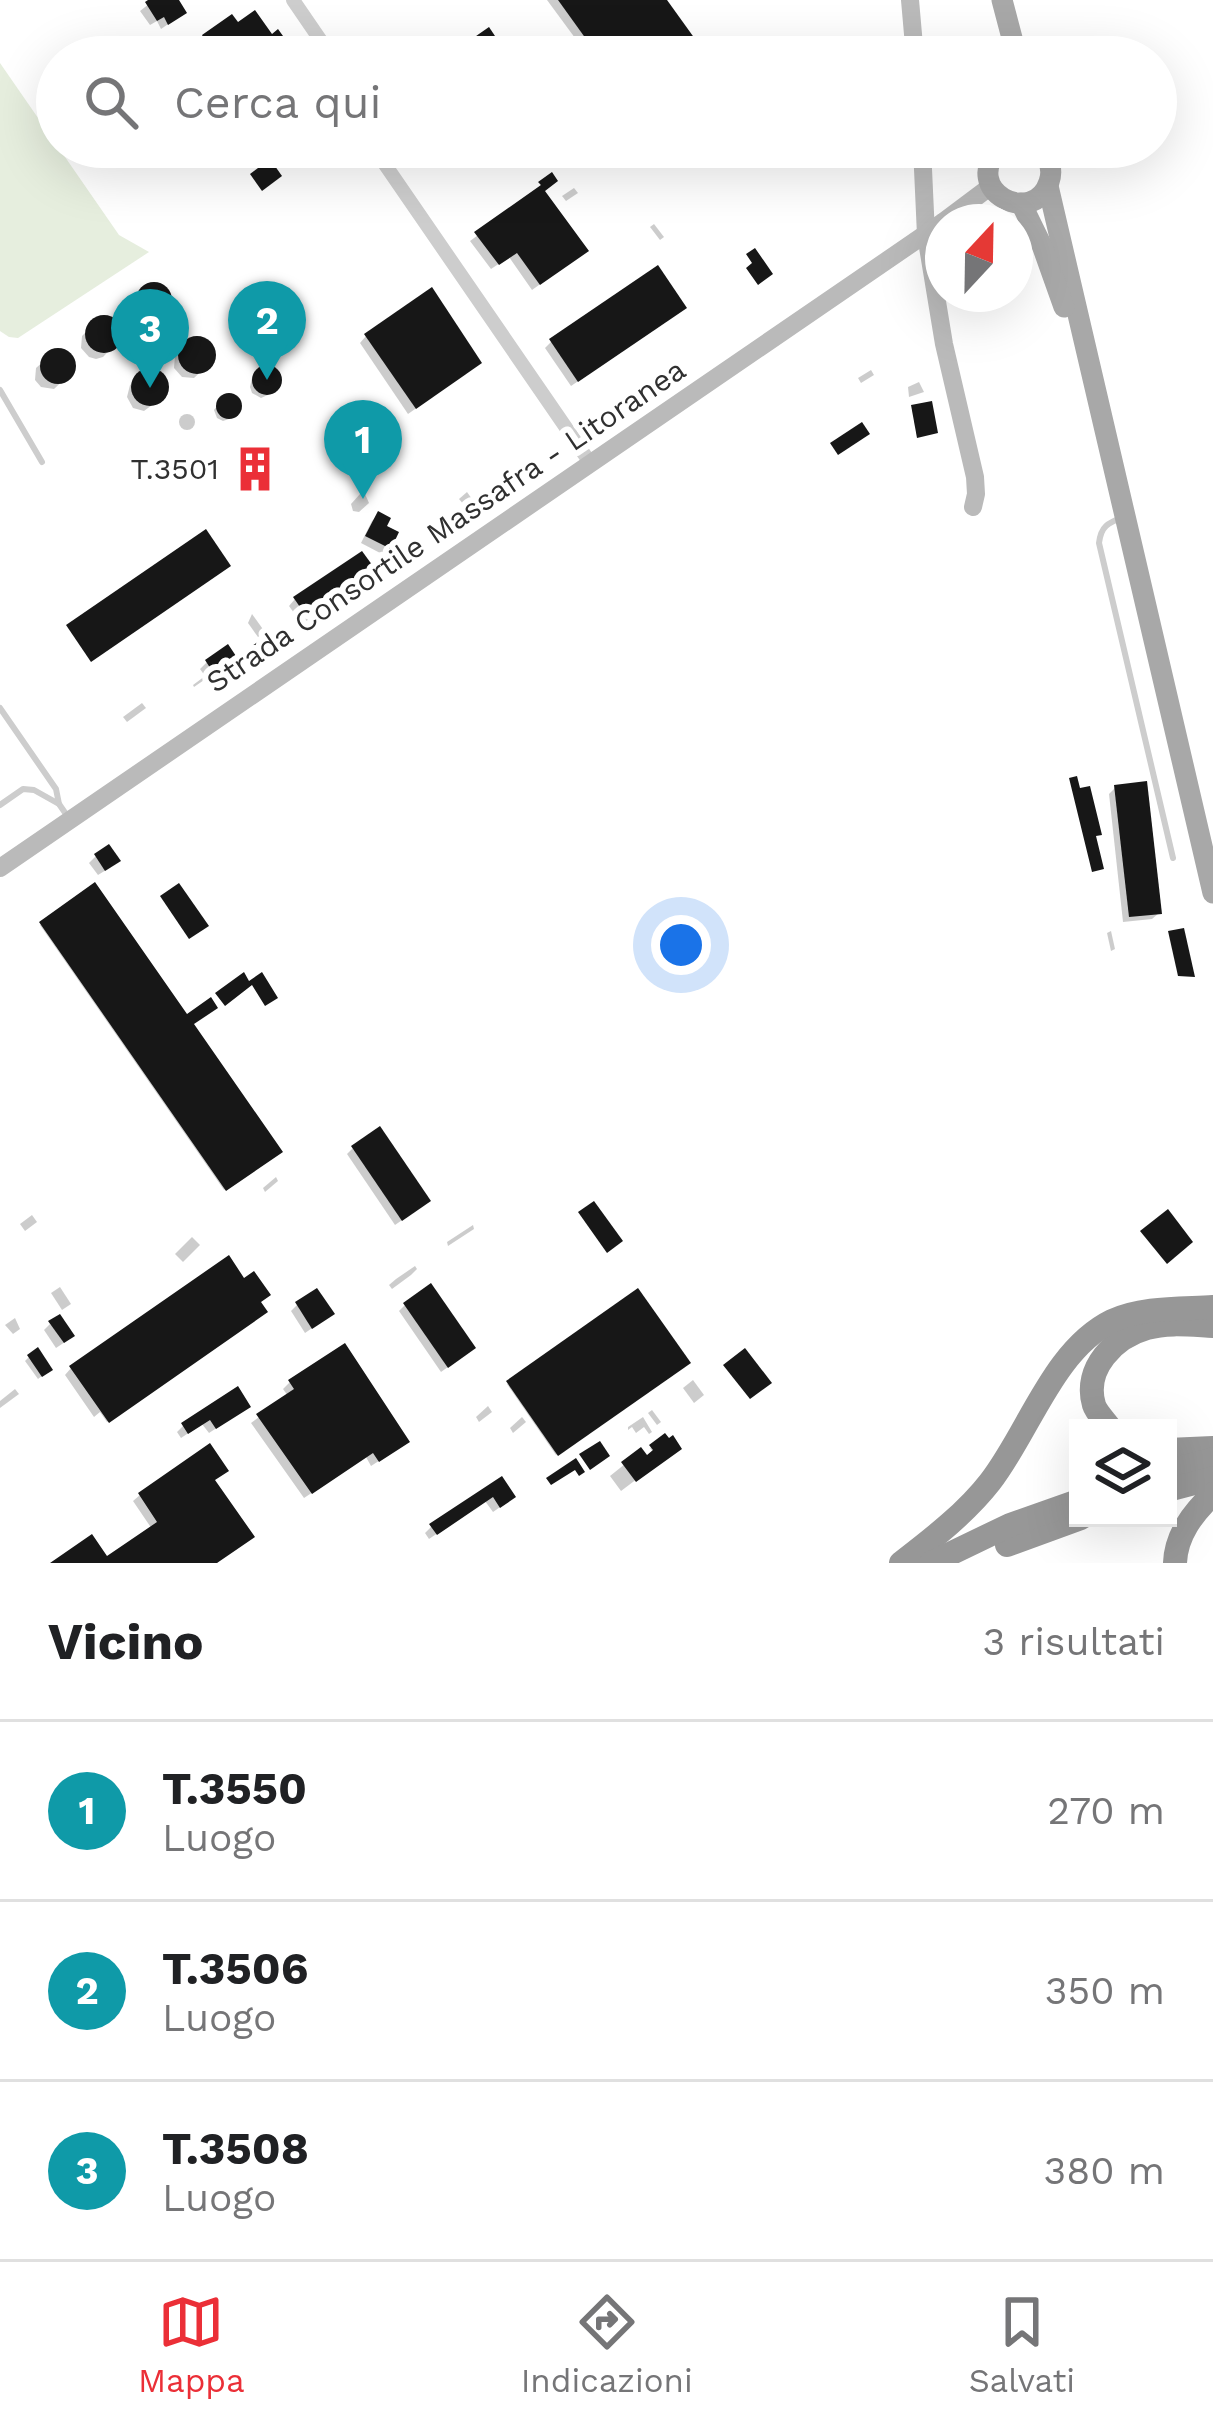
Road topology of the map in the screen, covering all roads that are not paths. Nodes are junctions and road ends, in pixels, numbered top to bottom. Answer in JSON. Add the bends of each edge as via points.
{"nodes":[{"id":1,"x":292,"y":0,"type":"edge"},
{"id":2,"x":910,"y":0,"type":"edge"},
{"id":3,"x":1003,"y":5,"type":"edge"},
{"id":4,"x":317,"y":36,"type":"edge"},
{"id":5,"x":913,"y":36,"type":"edge"},
{"id":6,"x":1003,"y":36,"type":"edge"},
{"id":7,"x":1011,"y":36,"type":"edge"},
{"id":8,"x":387,"y":168,"type":"edge"},
{"id":9,"x":923,"y":168,"type":"edge"},
{"id":10,"x":989,"y":168,"type":"edge"},
{"id":11,"x":1051,"y":168,"type":"edge"},
{"id":12,"x":991,"y":186,"type":"junction"},
{"id":13,"x":1048,"y":186,"type":"junction"},
{"id":14,"x":1021,"y":203,"type":"junction"},
{"id":15,"x":967,"y":204,"type":"edge"},
{"id":16,"x":925,"y":213,"type":"edge"},
{"id":17,"x":925,"y":236,"type":"edge"},
{"id":18,"x":939,"y":312,"type":"edge"},
{"id":19,"x":1088,"y":356,"type":"junction"},
{"id":20,"x":0,"y":390,"type":"edge"},
{"id":21,"x":41,"y":462,"type":"dead end"},
{"id":22,"x":591,"y":464,"type":"junction"},
{"id":23,"x":973,"y":507,"type":"dead end"},
{"id":24,"x":1126,"y":516,"type":"junction"},
{"id":25,"x":0,"y":708,"type":"edge"},
{"id":26,"x":0,"y":805,"type":"edge"},
{"id":27,"x":64,"y":812,"type":"junction"},
{"id":28,"x":1173,"y":858,"type":"dead end"},
{"id":29,"x":0,"y":868,"type":"edge"},
{"id":30,"x":1213,"y":893,"type":"edge"},
{"id":31,"x":1213,"y":1307,"type":"edge"},
{"id":32,"x":1213,"y":1326,"type":"edge"},
{"id":33,"x":1104,"y":1419,"type":"edge"},
{"id":34,"x":1213,"y":1448,"type":"edge"},
{"id":35,"x":1177,"y":1450,"type":"edge"},
{"id":36,"x":1213,"y":1459,"type":"edge"},
{"id":37,"x":1177,"y":1469,"type":"edge"},
{"id":38,"x":1213,"y":1478,"type":"edge"},
{"id":39,"x":1177,"y":1488,"type":"edge"},
{"id":40,"x":1213,"y":1494,"type":"edge"},
{"id":41,"x":1069,"y":1504,"type":"edge"},
{"id":42,"x":1069,"y":1522,"type":"edge"},
{"id":43,"x":902,"y":1563,"type":"edge"},
{"id":44,"x":931,"y":1563,"type":"edge"},
{"id":45,"x":967,"y":1563,"type":"edge"},
{"id":46,"x":1175,"y":1563,"type":"edge"}],
"edges":[{"from":1,"to":4,"type":"street"},
{"from":2,"to":5,"type":"street"},
{"from":3,"to":6,"type":"main road"},
{"from":3,"to":7,"type":"main road"},
{"from":8,"to":22,"type":"street"},
{"from":9,"to":16,"type":"street"},
{"from":10,"to":12,"type":"main road"},
{"from":11,"to":13,"type":"main road"},
{"from":12,"to":14,"type":"main road"},
{"from":12,"to":15,"type":"street","name":"Strada Consortile Massafra - Litoranea"},
{"from":13,"to":14,"type":"main road"},
{"from":13,"to":19,"type":"main road"},
{"from":14,"to":19,"type":"main road"},
{"from":17,"to":22,"type":"street","name":"Strada Consortile Massafra - Litoranea"},
{"from":18,"to":23,"type":"street","via":[[975,477]]},
{"from":19,"to":24,"type":"main road"},
{"from":20,"to":21,"type":"lane"},
{"from":22,"to":27,"type":"street","name":"Strada Consortile Massafra - Litoranea"},
{"from":24,"to":28,"type":"lane","via":[[1107,524],[1099,543]]},
{"from":24,"to":30,"type":"main road"},
{"from":25,"to":27,"type":"lane"},
{"from":26,"to":27,"type":"lane","via":[[34,790]]},
{"from":27,"to":29,"type":"street","name":"Strada Consortile Massafra - Litoranea"},
{"from":31,"to":43,"type":"highway","via":[[1153,1310],[1112,1322],[1081,1344],[988,1486]]},
{"from":32,"to":33,"type":"highway","via":[[1149,1327],[1118,1341],[1094,1379],[1094,1405]]},
{"from":34,"to":35,"type":"highway"},
{"from":36,"to":37,"type":"highway"},
{"from":38,"to":39,"type":"highway"},
{"from":40,"to":46,"type":"highway","via":[[1190,1518]]},
{"from":41,"to":44,"type":"highway"},
{"from":42,"to":45,"type":"highway"}]}
